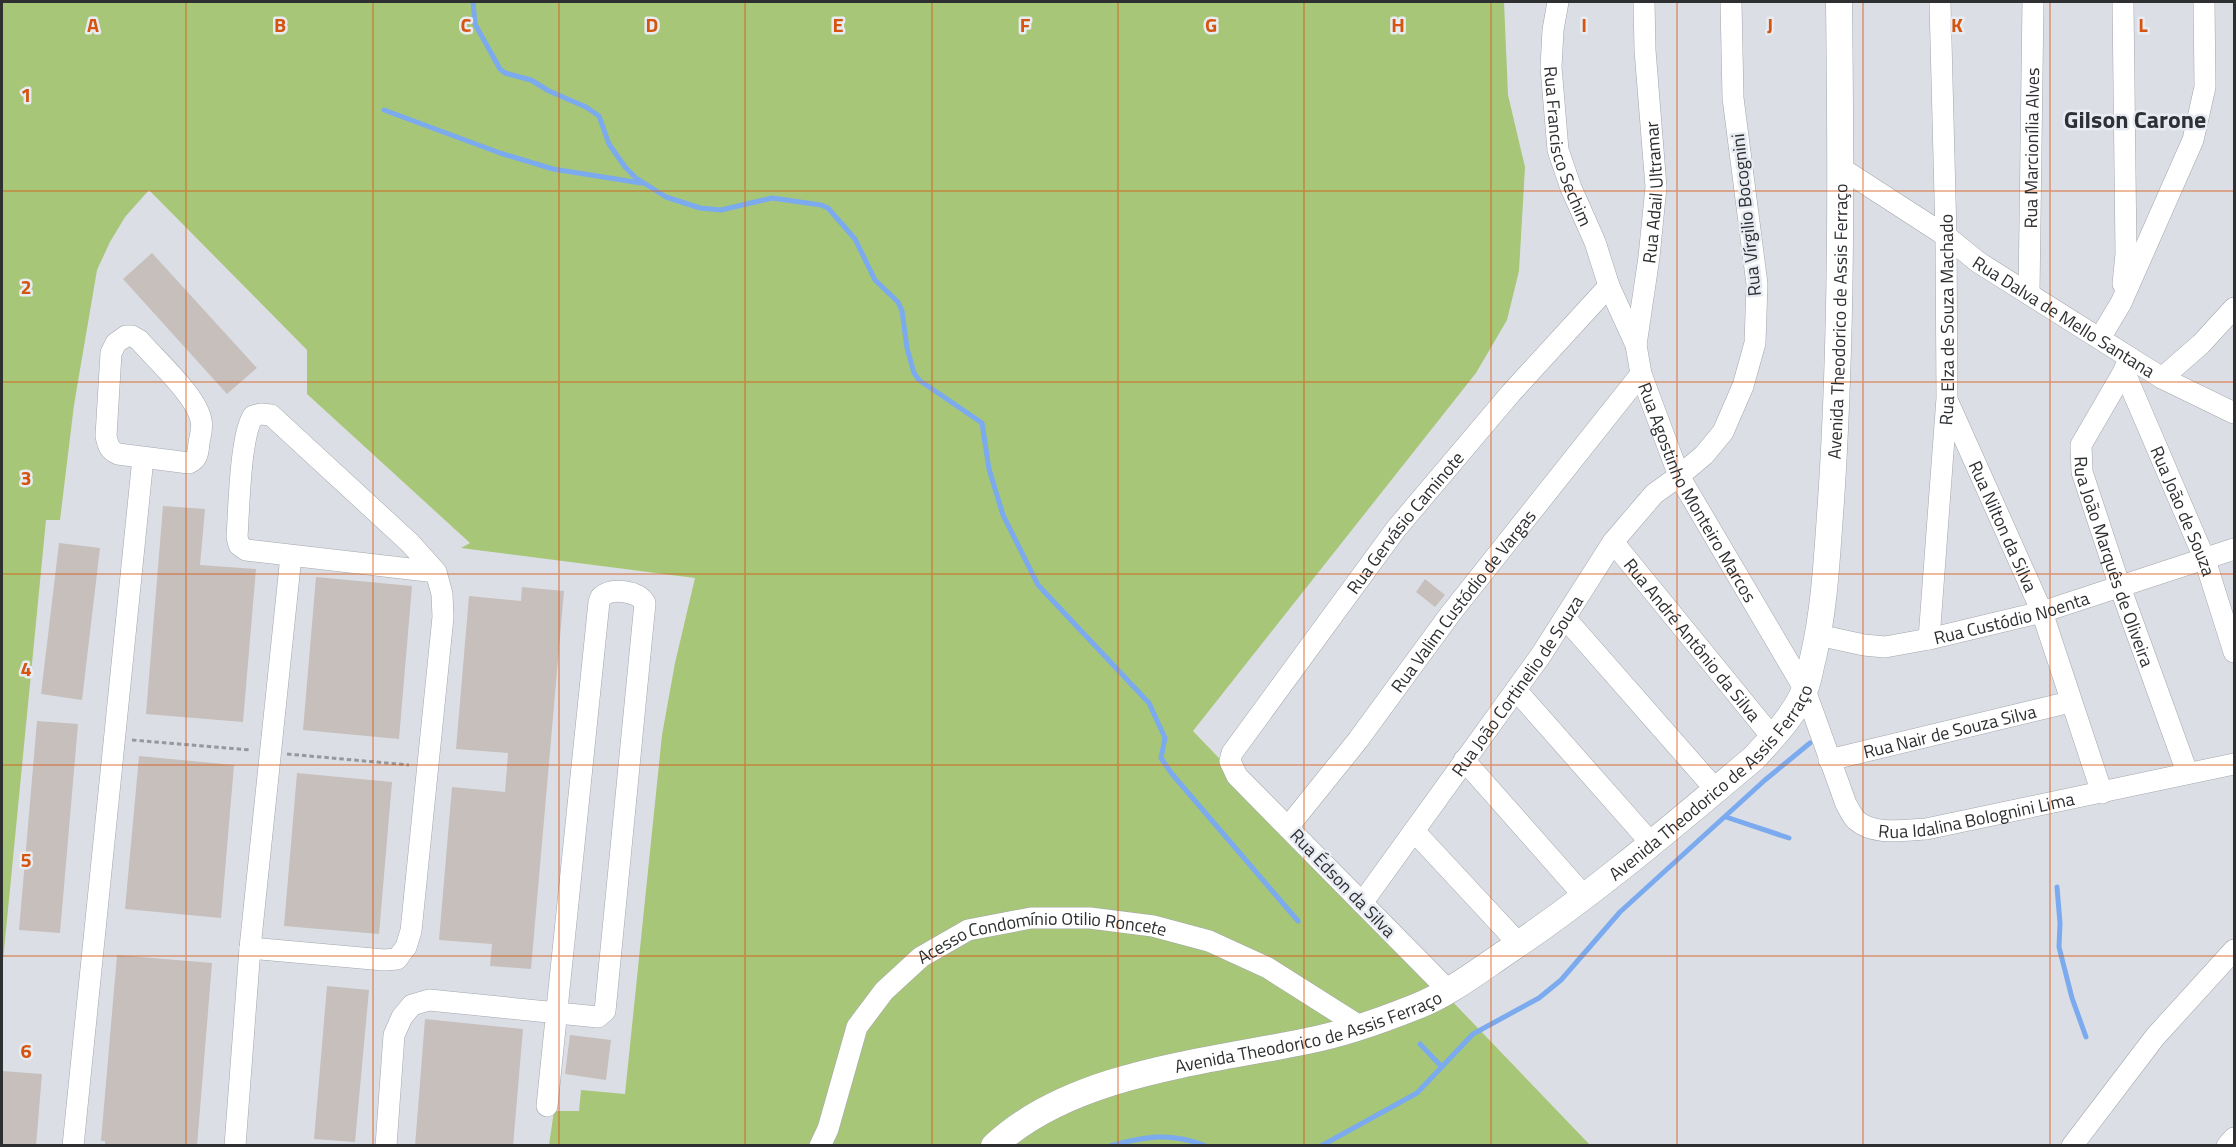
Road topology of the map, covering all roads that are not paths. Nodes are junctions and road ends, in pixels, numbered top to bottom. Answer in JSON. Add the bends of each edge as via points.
{"nodes":[{"id":1,"x":1558,"y":2,"type":"edge"},
{"id":2,"x":1644,"y":2,"type":"edge"},
{"id":3,"x":1731,"y":2,"type":"edge"},
{"id":4,"x":1839,"y":2,"type":"edge"},
{"id":5,"x":1940,"y":2,"type":"edge"},
{"id":6,"x":2033,"y":2,"type":"edge"},
{"id":7,"x":2123,"y":2,"type":"edge"},
{"id":8,"x":2204,"y":2,"type":"edge"},
{"id":9,"x":1841,"y":168,"type":"junction"},
{"id":10,"x":1946,"y":236,"type":"junction"},
{"id":11,"x":1609,"y":286,"type":"junction"},
{"id":12,"x":2029,"y":294,"type":"junction"},
{"id":13,"x":2121,"y":303,"type":"junction"},
{"id":14,"x":2235,"y":308,"type":"edge"},
{"id":15,"x":2100,"y":338,"type":"junction"},
{"id":16,"x":1636,"y":345,"type":"junction"},
{"id":17,"x":2127,"y":364,"type":"junction"},
{"id":18,"x":1641,"y":374,"type":"junction"},
{"id":19,"x":2162,"y":378,"type":"junction"},
{"id":20,"x":1947,"y":398,"type":"junction"},
{"id":21,"x":2235,"y":413,"type":"edge"},
{"id":22,"x":143,"y":458,"type":"junction"},
{"id":23,"x":1679,"y":476,"type":"junction"},
{"id":24,"x":1613,"y":542,"type":"junction"},
{"id":25,"x":2235,"y":549,"type":"edge"},
{"id":26,"x":291,"y":556,"type":"junction"},
{"id":27,"x":2205,"y":560,"type":"junction"},
{"id":28,"x":436,"y":572,"type":"junction"},
{"id":29,"x":2120,"y":587,"type":"junction"},
{"id":30,"x":2042,"y":612,"type":"junction"},
{"id":31,"x":1565,"y":618,"type":"junction"},
{"id":32,"x":1818,"y":635,"type":"junction"},
{"id":33,"x":1929,"y":639,"type":"junction"},
{"id":34,"x":2235,"y":652,"type":"edge"},
{"id":35,"x":1516,"y":690,"type":"junction"},
{"id":36,"x":1805,"y":690,"type":"junction"},
{"id":37,"x":2070,"y":702,"type":"junction"},
{"id":38,"x":1773,"y":738,"type":"junction"},
{"id":39,"x":1464,"y":760,"type":"junction"},
{"id":40,"x":1829,"y":760,"type":"junction"},
{"id":41,"x":2235,"y":764,"type":"edge"},
{"id":42,"x":2187,"y":772,"type":"junction"},
{"id":43,"x":1236,"y":776,"type":"joint"},
{"id":44,"x":1716,"y":790,"type":"junction"},
{"id":45,"x":2102,"y":792,"type":"junction"},
{"id":46,"x":1288,"y":827,"type":"junction"},
{"id":47,"x":1414,"y":831,"type":"junction"},
{"id":48,"x":1651,"y":843,"type":"junction"},
{"id":49,"x":1585,"y":897,"type":"junction"},
{"id":50,"x":1362,"y":903,"type":"junction"},
{"id":51,"x":1519,"y":944,"type":"junction"},
{"id":52,"x":250,"y":948,"type":"junction"},
{"id":53,"x":2235,"y":950,"type":"edge"},
{"id":54,"x":1449,"y":991,"type":"junction"},
{"id":55,"x":557,"y":1013,"type":"junction"},
{"id":56,"x":1361,"y":1027,"type":"junction"},
{"id":57,"x":548,"y":1106,"type":"dead end"},
{"id":58,"x":2235,"y":1138,"type":"edge"},
{"id":59,"x":73,"y":1146,"type":"edge"},
{"id":60,"x":235,"y":1146,"type":"edge"},
{"id":61,"x":386,"y":1146,"type":"edge"},
{"id":62,"x":820,"y":1146,"type":"edge"},
{"id":63,"x":993,"y":1146,"type":"edge"},
{"id":64,"x":2072,"y":1146,"type":"edge"},
{"id":65,"x":2227,"y":1146,"type":"edge"}],
"edges":[{"from":1,"to":11,"type":"street","name":"Rua Francisco Sechim","via":[[1551,67],[1558,150]]},
{"from":2,"to":16,"type":"street","name":"Rua Adail Ultramar","via":[[1656,187]]},
{"from":3,"to":23,"type":"street","name":"Rua Vírgilio Bocognini","via":[[1733,98],[1757,285],[1755,343],[1743,386],[1723,432]]},
{"from":4,"to":9,"type":"street","name":"Avenida Theodorico de Assis Ferraço"},
{"from":5,"to":10,"type":"street","name":"Rua Elza de Souza Machado"},
{"from":6,"to":12,"type":"street","name":"Rua Marcionília Alves"},
{"from":7,"to":13,"type":"street","via":[[2126,254]]},
{"from":8,"to":13,"type":"street","via":[[2205,87],[2193,140]]},
{"from":9,"to":10,"type":"street","name":"Rua Dalva de Mello Santana"},
{"from":9,"to":32,"type":"street","name":"Avenida Theodorico de Assis Ferraço","via":[[1834,445]]},
{"from":10,"to":12,"type":"street","name":"Rua Dalva de Mello Santana"},
{"from":10,"to":20,"type":"street","name":"Rua Elza de Souza Machado"},
{"from":11,"to":16,"type":"street","name":"Rua Agostinho Monteiro Marcos"},
{"from":11,"to":43,"type":"street","name":"Rua Gervásio Caminote","via":[[1511,393],[1396,529],[1232,753],[1230,761]]},
{"from":12,"to":15,"type":"street","name":"Rua Dalva de Mello Santana"},
{"from":13,"to":15,"type":"street"},
{"from":14,"to":19,"type":"street"},
{"from":15,"to":17,"type":"street","name":"Rua Dalva de Mello Santana"},
{"from":16,"to":18,"type":"street","name":"Rua Agostinho Monteiro Marcos"},
{"from":17,"to":19,"type":"street","name":"Rua Dalva de Mello Santana"},
{"from":17,"to":27,"type":"street","name":"Rua João de Souza"},
{"from":17,"to":29,"type":"street","name":"Rua João Marquês de Oliveira","via":[[2081,445],[2080,454],[2082,472]]},
{"from":18,"to":23,"type":"street","name":"Rua Agostinho Monteiro Marcos"},
{"from":18,"to":46,"type":"street","name":"Rua Valim Custódio de Vargas"},
{"from":19,"to":21,"type":"street","name":"Rua Dalva de Mello Santana"},
{"from":20,"to":30,"type":"street","name":"Rua Nilton da Silva"},
{"from":20,"to":33,"type":"street","name":"Rua Elza de Souza Machado"},
{"from":22,"to":22,"type":"street","via":[[112,452],[106,436],[111,353],[126,336],[139,340],[191,398],[202,423],[198,454],[189,463]]},
{"from":22,"to":59,"type":"street"},
{"from":23,"to":24,"type":"street","name":"Rua João Cortinelio de Souza","via":[[1654,494]]},
{"from":23,"to":36,"type":"street","name":"Rua Agostinho Monteiro Marcos"},
{"from":24,"to":31,"type":"street","name":"Rua João Cortinelio de Souza"},
{"from":24,"to":38,"type":"street","name":"Rua André Antônio da Silva"},
{"from":25,"to":27,"type":"street","name":"Rua Custódio Noenta"},
{"from":26,"to":28,"type":"street"},
{"from":26,"to":28,"type":"street","via":[[246,550],[237,537],[247,426],[253,416],[261,414],[271,415],[410,543]]},
{"from":26,"to":52,"type":"street"},
{"from":27,"to":29,"type":"street","name":"Rua Custódio Noenta"},
{"from":27,"to":34,"type":"street","name":"Rua João de Souza"},
{"from":28,"to":52,"type":"street","via":[[443,617],[411,931],[406,947],[397,959],[384,960]]},
{"from":29,"to":30,"type":"street","name":"Rua Custódio Noenta"},
{"from":29,"to":42,"type":"street","name":"Rua João Marquês de Oliveira"},
{"from":30,"to":33,"type":"street","name":"Rua Custódio Noenta"},
{"from":30,"to":37,"type":"street","name":"Rua Nilton da Silva"},
{"from":31,"to":35,"type":"street","name":"Rua João Cortinelio de Souza"},
{"from":31,"to":44,"type":"street"},
{"from":32,"to":33,"type":"street","name":"Rua Custódio Noenta","via":[[1885,647]]},
{"from":32,"to":36,"type":"street","name":"Avenida Theodorico de Assis Ferraço"},
{"from":35,"to":39,"type":"street","name":"Rua João Cortinelio de Souza"},
{"from":35,"to":48,"type":"street"},
{"from":36,"to":38,"type":"street","name":"Avenida Theodorico de Assis Ferraço"},
{"from":36,"to":40,"type":"street","name":"Rua Idalina Bolognini Lima"},
{"from":37,"to":40,"type":"street","name":"Rua Nair de Souza Silva"},
{"from":37,"to":45,"type":"street","name":"Rua Nilton da Silva"},
{"from":38,"to":44,"type":"street","name":"Avenida Theodorico de Assis Ferraço"},
{"from":39,"to":47,"type":"street","name":"Rua João Cortinelio de Souza"},
{"from":39,"to":49,"type":"street"},
{"from":40,"to":45,"type":"street","name":"Rua Idalina Bolognini Lima","via":[[1846,804],[1856,820],[1872,829],[1926,829]]},
{"from":41,"to":42,"type":"street","name":"Rua Idalina Bolognini Lima"},
{"from":42,"to":45,"type":"street","name":"Rua Idalina Bolognini Lima"},
{"from":43,"to":46,"type":"street","name":"Rua Édson da Silva"},
{"from":44,"to":48,"type":"street","name":"Avenida Theodorico de Assis Ferraço"},
{"from":46,"to":50,"type":"street","name":"Rua Édson da Silva"},
{"from":47,"to":50,"type":"street","name":"Rua João Cortinelio de Souza"},
{"from":47,"to":51,"type":"street"},
{"from":48,"to":49,"type":"street","name":"Avenida Theodorico de Assis Ferraço"},
{"from":49,"to":51,"type":"street","name":"Avenida Theodorico de Assis Ferraço"},
{"from":50,"to":54,"type":"street","name":"Rua Édson da Silva"},
{"from":51,"to":54,"type":"street","name":"Avenida Theodorico de Assis Ferraço"},
{"from":52,"to":60,"type":"street"},
{"from":53,"to":64,"type":"street","via":[[2155,1037]]},
{"from":54,"to":56,"type":"street","name":"Avenida Theodorico de Assis Ferraço"},
{"from":55,"to":55,"type":"street","via":[[599,602],[610,592],[633,594],[645,603],[605,1011],[598,1017]]},
{"from":55,"to":57,"type":"street"},
{"from":55,"to":61,"type":"street","via":[[429,1000],[412,1005],[394,1035]]},
{"from":56,"to":62,"type":"street","name":"Acesso Condomínio Otilio Roncete","via":[[1268,969],[1209,941],[1153,926],[1090,918],[1031,918],[968,930],[921,957],[884,991],[857,1027]]},
{"from":56,"to":63,"type":"street","name":"Avenida Theodorico de Assis Ferraço","via":[[1119,1081],[1052,1104]]},
{"from":58,"to":65,"type":"street"}]}
